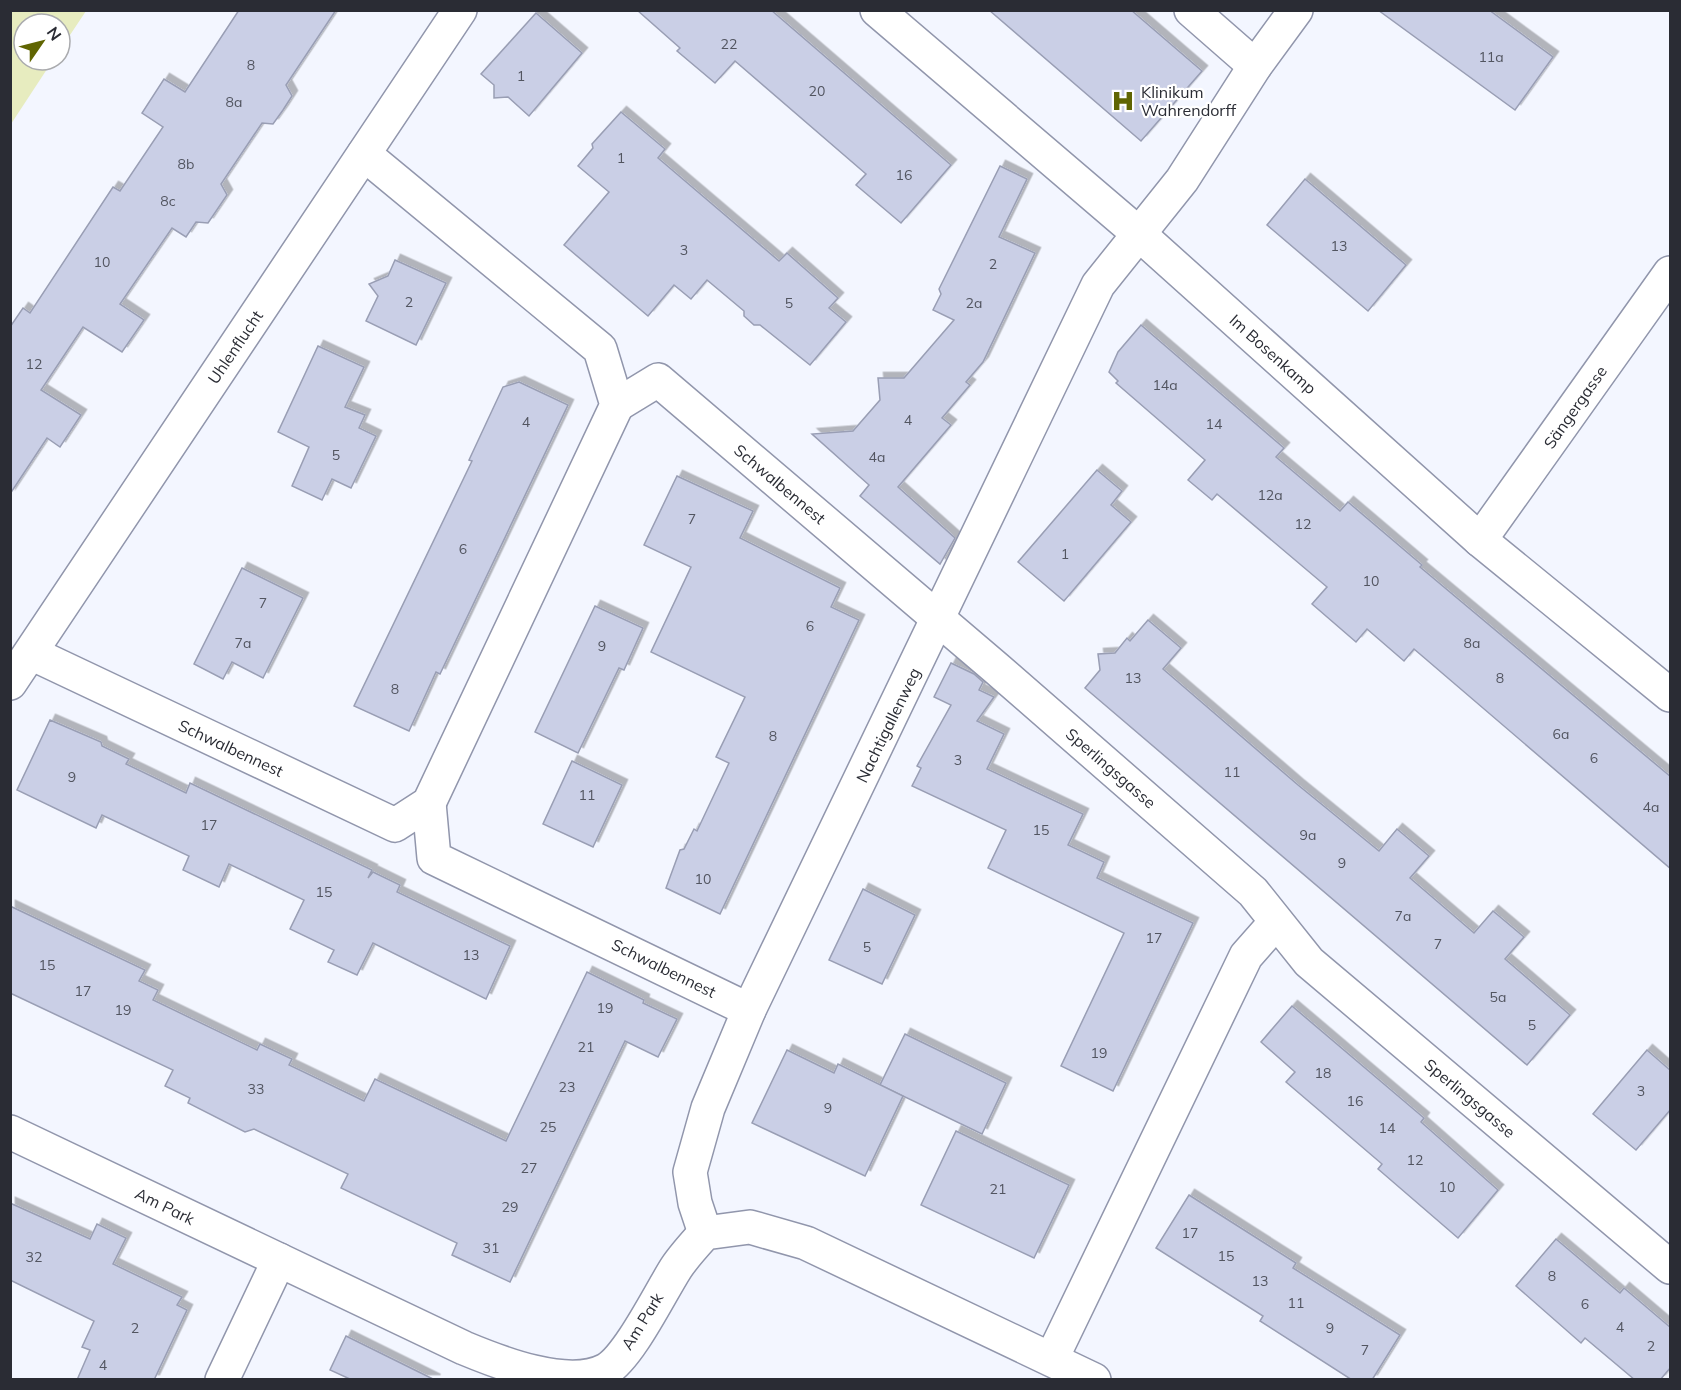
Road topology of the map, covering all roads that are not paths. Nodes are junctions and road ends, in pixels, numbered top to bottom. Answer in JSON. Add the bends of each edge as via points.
{"nodes":[{"id":1,"x":460,"y":10,"type":"edge"},
{"id":2,"x":877,"y":10,"type":"edge"},
{"id":3,"x":1191,"y":10,"type":"edge"},
{"id":4,"x":1296,"y":10,"type":"edge"},
{"id":5,"x":1255,"y":66,"type":"junction"},
{"id":6,"x":364,"y":154,"type":"junction"},
{"id":7,"x":1139,"y":234,"type":"junction"},
{"id":8,"x":1671,"y":273,"type":"edge"},
{"id":9,"x":617,"y":405,"type":"junction"},
{"id":10,"x":1480,"y":540,"type":"junction"},
{"id":11,"x":939,"y":619,"type":"junction"},
{"id":12,"x":31,"y":653,"type":"junction"},
{"id":13,"x":10,"y":683,"type":"edge"},
{"id":14,"x":1671,"y":695,"type":"edge"},
{"id":15,"x":429,"y":803,"type":"junction"},
{"id":16,"x":1276,"y":922,"type":"junction"},
{"id":17,"x":749,"y":1010,"type":"junction"},
{"id":18,"x":10,"y":1132,"type":"edge"},
{"id":19,"x":705,"y":1233,"type":"junction"},
{"id":20,"x":279,"y":1260,"type":"junction"},
{"id":21,"x":1671,"y":1267,"type":"edge"},
{"id":22,"x":1052,"y":1358,"type":"junction"},
{"id":23,"x":608,"y":1375,"type":"edge"},
{"id":24,"x":222,"y":1380,"type":"edge"},
{"id":25,"x":1094,"y":1380,"type":"edge"}],
"edges":[{"from":1,"to":6,"type":"street","name":"Uhlenflucht"},
{"from":2,"to":7,"type":"street","name":"Im Bosenkamp"},
{"from":3,"to":5,"type":"street"},
{"from":4,"to":5,"type":"street","name":"Nachtigallenweg"},
{"from":5,"to":7,"type":"street","name":"Nachtigallenweg","via":[[1182,180]]},
{"from":6,"to":9,"type":"street","via":[[600,349]]},
{"from":6,"to":12,"type":"street","name":"Uhlenflucht"},
{"from":7,"to":10,"type":"street","name":"Im Bosenkamp"},
{"from":7,"to":11,"type":"street","name":"Nachtigallenweg","via":[[1098,285]]},
{"from":8,"to":10,"type":"street","name":"Sängergasse"},
{"from":9,"to":11,"type":"street","name":"Schwalbennest","via":[[658,380]]},
{"from":9,"to":15,"type":"street"},
{"from":10,"to":14,"type":"street","name":"Im Bosenkamp"},
{"from":11,"to":16,"type":"street","name":"Sperlingsgasse","via":[[1253,892]]},
{"from":11,"to":17,"type":"street","name":"Nachtigallenweg"},
{"from":12,"to":13,"type":"street","name":"Uhlenflucht"},
{"from":12,"to":15,"type":"street","name":"Schwalbennest","via":[[395,825]]},
{"from":15,"to":17,"type":"street","name":"Schwalbennest","via":[[434,858]]},
{"from":16,"to":21,"type":"street","name":"Sperlingsgasse","via":[[1309,962]]},
{"from":16,"to":22,"type":"street","via":[[1246,956]]},
{"from":17,"to":19,"type":"street","name":"Nachtigallenweg","via":[[708,1108],[690,1172]]},
{"from":18,"to":20,"type":"street","name":"Am Park"},
{"from":19,"to":22,"type":"street","via":[[750,1227],[806,1243]]},
{"from":19,"to":23,"type":"street","name":"Am Park","via":[[677,1265],[630,1346]]},
{"from":20,"to":23,"type":"street","name":"Am Park","via":[[510,1367],[570,1378]]},
{"from":20,"to":24,"type":"street"},
{"from":22,"to":25,"type":"street"}]}
